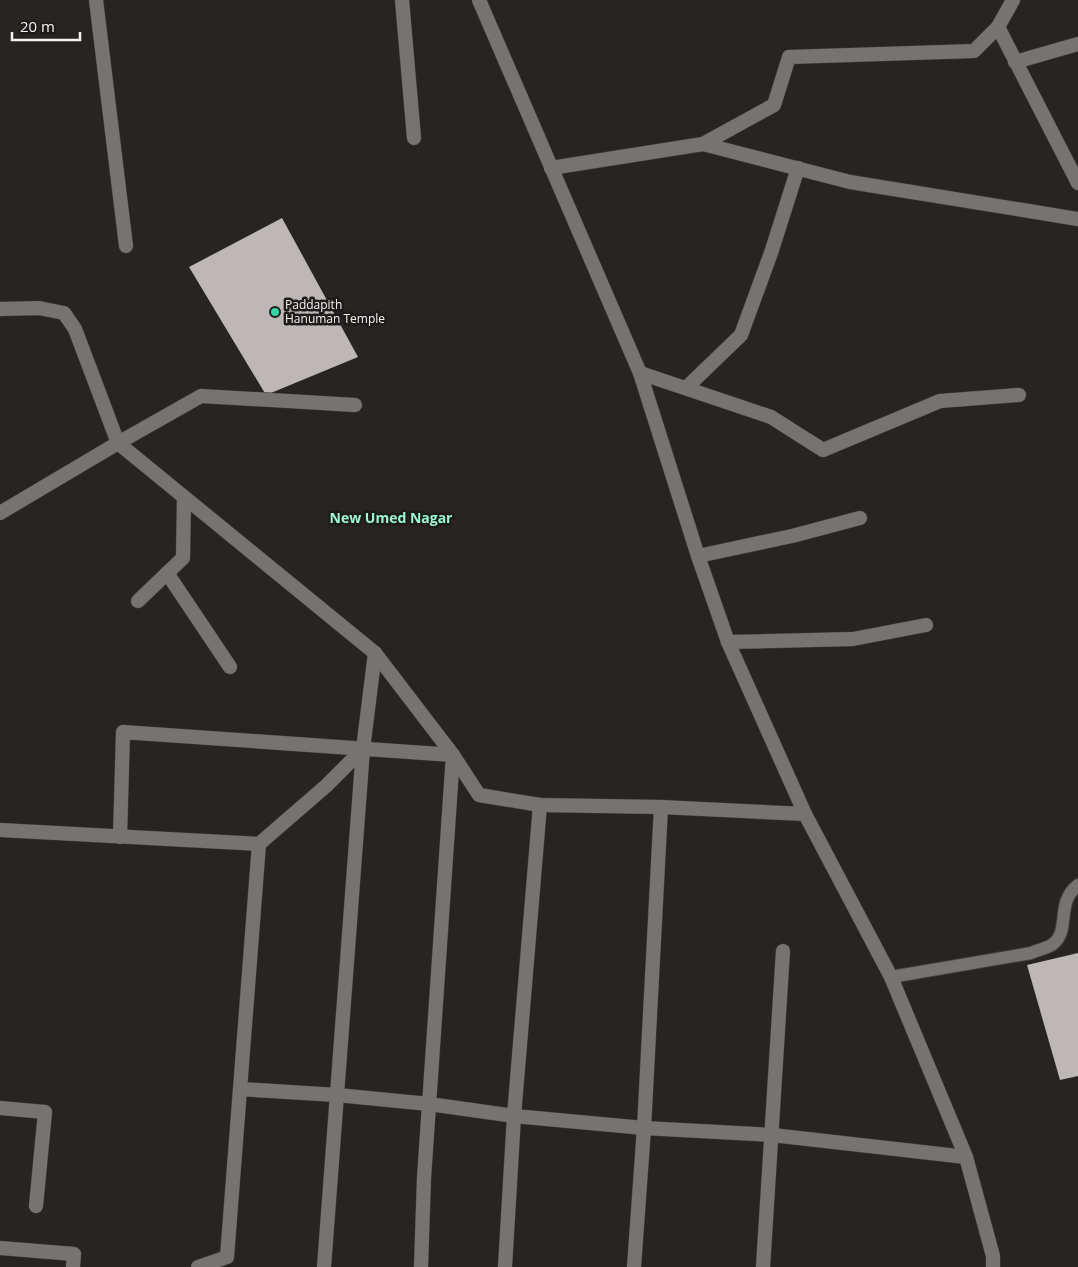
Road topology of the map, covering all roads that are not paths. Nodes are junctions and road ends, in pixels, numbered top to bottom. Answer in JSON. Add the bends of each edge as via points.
{"nodes":[{"id":1,"x":96,"y":0,"type":"edge"},
{"id":2,"x":402,"y":0,"type":"edge"},
{"id":3,"x":478,"y":0,"type":"edge"},
{"id":4,"x":1013,"y":0,"type":"edge"},
{"id":5,"x":998,"y":27,"type":"junction"},
{"id":6,"x":1078,"y":44,"type":"edge"},
{"id":7,"x":1015,"y":62,"type":"junction"},
{"id":8,"x":414,"y":138,"type":"dead end"},
{"id":9,"x":703,"y":144,"type":"junction"},
{"id":10,"x":551,"y":168,"type":"junction"},
{"id":11,"x":798,"y":168,"type":"junction"},
{"id":12,"x":1078,"y":183,"type":"edge"},
{"id":13,"x":1078,"y":219,"type":"edge"},
{"id":14,"x":126,"y":246,"type":"dead end"},
{"id":15,"x":0,"y":309,"type":"edge"},
{"id":16,"x":640,"y":373,"type":"junction"},
{"id":17,"x":686,"y":388,"type":"junction"},
{"id":18,"x":1019,"y":395,"type":"dead end"},
{"id":19,"x":355,"y":405,"type":"dead end"},
{"id":20,"x":118,"y":443,"type":"junction"},
{"id":21,"x":184,"y":497,"type":"junction"},
{"id":22,"x":0,"y":513,"type":"edge"},
{"id":23,"x":860,"y":518,"type":"dead end"},
{"id":24,"x":698,"y":556,"type":"junction"},
{"id":25,"x":167,"y":573,"type":"junction"},
{"id":26,"x":138,"y":601,"type":"dead end"},
{"id":27,"x":926,"y":625,"type":"dead end"},
{"id":28,"x":728,"y":642,"type":"junction"},
{"id":29,"x":375,"y":653,"type":"junction"},
{"id":30,"x":230,"y":667,"type":"dead end"},
{"id":31,"x":364,"y":749,"type":"junction"},
{"id":32,"x":453,"y":756,"type":"junction"},
{"id":33,"x":540,"y":805,"type":"junction"},
{"id":34,"x":661,"y":807,"type":"junction"},
{"id":35,"x":805,"y":814,"type":"junction"},
{"id":36,"x":0,"y":830,"type":"edge"},
{"id":37,"x":120,"y":837,"type":"junction"},
{"id":38,"x":259,"y":844,"type":"junction"},
{"id":39,"x":1078,"y":885,"type":"edge"},
{"id":40,"x":783,"y":952,"type":"dead end"},
{"id":41,"x":891,"y":977,"type":"junction"},
{"id":42,"x":240,"y":1089,"type":"junction"},
{"id":43,"x":337,"y":1095,"type":"junction"},
{"id":44,"x":429,"y":1104,"type":"junction"},
{"id":45,"x":0,"y":1108,"type":"edge"},
{"id":46,"x":514,"y":1116,"type":"junction"},
{"id":47,"x":644,"y":1128,"type":"junction"},
{"id":48,"x":772,"y":1135,"type":"junction"},
{"id":49,"x":966,"y":1157,"type":"junction"},
{"id":50,"x":36,"y":1206,"type":"dead end"},
{"id":51,"x":0,"y":1248,"type":"edge"},
{"id":52,"x":74,"y":1267,"type":"edge"},
{"id":53,"x":198,"y":1267,"type":"edge"},
{"id":54,"x":324,"y":1267,"type":"edge"},
{"id":55,"x":421,"y":1267,"type":"edge"},
{"id":56,"x":505,"y":1267,"type":"edge"},
{"id":57,"x":634,"y":1267,"type":"edge"},
{"id":58,"x":763,"y":1267,"type":"edge"},
{"id":59,"x":993,"y":1267,"type":"edge"}],
"edges":[{"from":1,"to":14,"type":"street"},
{"from":2,"to":8,"type":"street"},
{"from":3,"to":10,"type":"street"},
{"from":4,"to":5,"type":"street"},
{"from":5,"to":7,"type":"street"},
{"from":5,"to":9,"type":"street","via":[[974,51],[789,57],[774,105]]},
{"from":6,"to":7,"type":"street"},
{"from":7,"to":12,"type":"street"},
{"from":9,"to":10,"type":"street"},
{"from":9,"to":11,"type":"street"},
{"from":10,"to":16,"type":"street"},
{"from":11,"to":13,"type":"street","via":[[850,182]]},
{"from":11,"to":17,"type":"street","via":[[741,336]]},
{"from":15,"to":20,"type":"street","via":[[39,308],[64,313],[76,329]]},
{"from":16,"to":17,"type":"street"},
{"from":16,"to":24,"type":"street"},
{"from":17,"to":18,"type":"street","via":[[771,417],[823,450],[940,401]]},
{"from":19,"to":20,"type":"street","via":[[201,396]]},
{"from":20,"to":21,"type":"street"},
{"from":20,"to":22,"type":"street"},
{"from":21,"to":25,"type":"street","via":[[183,558]]},
{"from":21,"to":29,"type":"street"},
{"from":23,"to":24,"type":"street"},
{"from":24,"to":28,"type":"street"},
{"from":25,"to":26,"type":"street"},
{"from":25,"to":30,"type":"street"},
{"from":27,"to":28,"type":"street","via":[[853,639]]},
{"from":28,"to":35,"type":"street"},
{"from":29,"to":31,"type":"street"},
{"from":29,"to":32,"type":"street"},
{"from":31,"to":32,"type":"street"},
{"from":31,"to":37,"type":"street","via":[[123,732]]},
{"from":31,"to":38,"type":"street"},
{"from":31,"to":43,"type":"street"},
{"from":32,"to":33,"type":"street","via":[[480,794]]},
{"from":32,"to":44,"type":"street"},
{"from":33,"to":34,"type":"street"},
{"from":33,"to":46,"type":"street"},
{"from":34,"to":35,"type":"street"},
{"from":34,"to":47,"type":"street"},
{"from":35,"to":41,"type":"street"},
{"from":36,"to":37,"type":"street"},
{"from":37,"to":38,"type":"street"},
{"from":38,"to":42,"type":"street"},
{"from":39,"to":41,"type":"lane","via":[[1065,903],[1062,931],[1053,944],[1031,952]]},
{"from":40,"to":48,"type":"street"},
{"from":41,"to":49,"type":"street"},
{"from":42,"to":43,"type":"street"},
{"from":42,"to":53,"type":"street","via":[[227,1257]]},
{"from":43,"to":44,"type":"street"},
{"from":43,"to":54,"type":"street"},
{"from":44,"to":46,"type":"street"},
{"from":44,"to":55,"type":"street"},
{"from":45,"to":50,"type":"street","via":[[45,1112]]},
{"from":46,"to":47,"type":"street"},
{"from":46,"to":56,"type":"street"},
{"from":47,"to":48,"type":"street"},
{"from":47,"to":57,"type":"street"},
{"from":48,"to":49,"type":"street"},
{"from":48,"to":58,"type":"street"},
{"from":49,"to":59,"type":"street"},
{"from":51,"to":52,"type":"street","via":[[74,1254]]}]}
